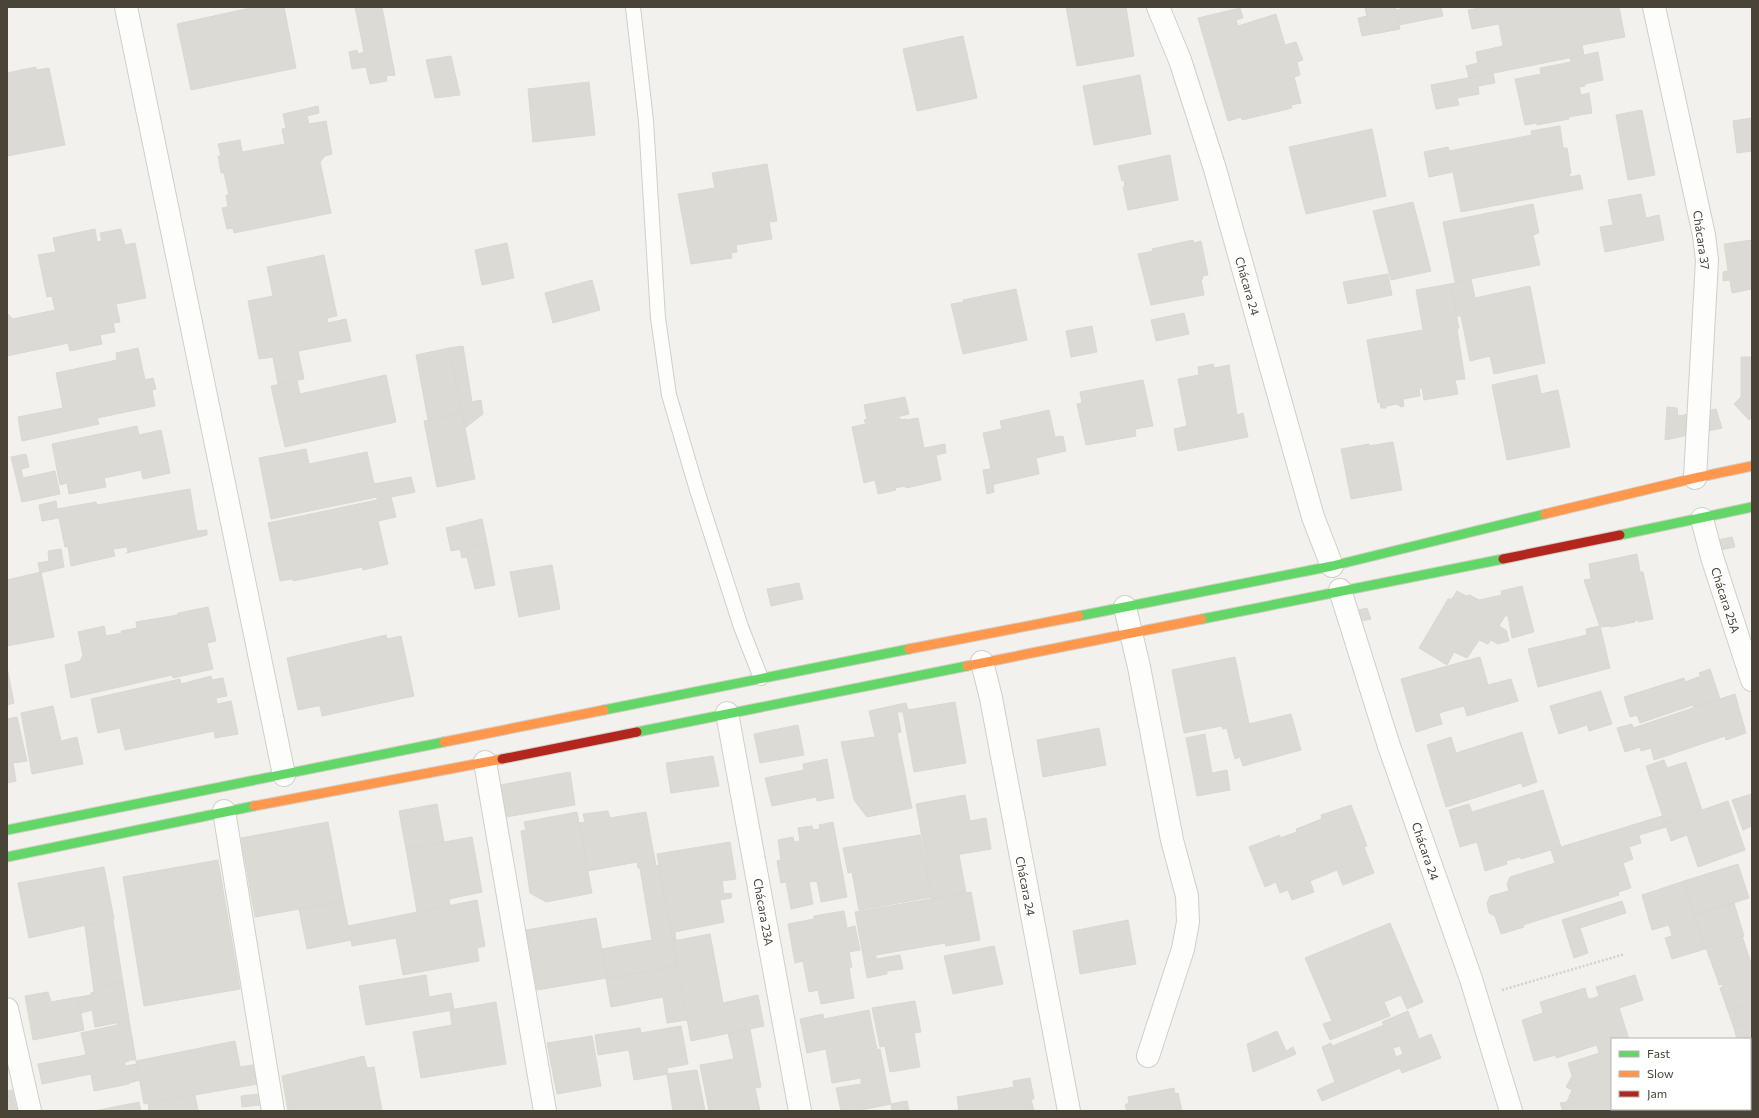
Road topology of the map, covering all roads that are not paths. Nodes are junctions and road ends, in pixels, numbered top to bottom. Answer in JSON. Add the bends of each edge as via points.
{"nodes":[{"id":1,"x":126,"y":7,"type":"edge"},
{"id":2,"x":632,"y":7,"type":"edge"},
{"id":3,"x":1158,"y":7,"type":"edge"},
{"id":4,"x":1654,"y":7,"type":"edge"},
{"id":5,"x":1752,"y":466,"type":"edge"},
{"id":6,"x":1695,"y":478,"type":"junction"},
{"id":7,"x":1752,"y":508,"type":"edge"},
{"id":8,"x":1702,"y":519,"type":"junction"},
{"id":9,"x":1332,"y":566,"type":"junction"},
{"id":10,"x":1340,"y":590,"type":"junction"},
{"id":11,"x":1126,"y":607,"type":"junction"},
{"id":12,"x":1130,"y":632,"type":"junction"},
{"id":13,"x":982,"y":662,"type":"junction"},
{"id":14,"x":761,"y":678,"type":"junction"},
{"id":15,"x":1752,"y":680,"type":"edge"},
{"id":16,"x":727,"y":713,"type":"junction"},
{"id":17,"x":485,"y":762,"type":"junction"},
{"id":18,"x":284,"y":775,"type":"junction"},
{"id":19,"x":224,"y":811,"type":"junction"},
{"id":20,"x":7,"y":830,"type":"edge"},
{"id":21,"x":7,"y":856,"type":"edge"},
{"id":22,"x":7,"y":1009,"type":"edge"},
{"id":23,"x":1148,"y":1056,"type":"dead end"},
{"id":24,"x":30,"y":1111,"type":"edge"},
{"id":25,"x":273,"y":1111,"type":"edge"},
{"id":26,"x":545,"y":1111,"type":"edge"},
{"id":27,"x":800,"y":1111,"type":"edge"},
{"id":28,"x":1069,"y":1111,"type":"edge"},
{"id":29,"x":1511,"y":1111,"type":"edge"}],
"edges":[{"from":1,"to":18,"type":"street"},
{"from":2,"to":14,"type":"lane","via":[[646,121],[658,318],[668,395],[732,598]]},
{"from":3,"to":9,"type":"street","name":"Chácara 24","via":[[1180,60],[1215,169],[1313,517]]},
{"from":4,"to":6,"type":"street","name":"Chácara 37","via":[[1708,260]]},
{"from":5,"to":6,"type":"street"},
{"from":6,"to":9,"type":"street"},
{"from":7,"to":8,"type":"street"},
{"from":8,"to":10,"type":"street"},
{"from":8,"to":15,"type":"street","name":"Chácara 25A"},
{"from":9,"to":11,"type":"street"},
{"from":10,"to":12,"type":"street"},
{"from":10,"to":29,"type":"street","name":"Chácara 24","via":[[1389,746],[1476,998]]},
{"from":11,"to":12,"type":"street"},
{"from":11,"to":14,"type":"street"},
{"from":12,"to":13,"type":"street"},
{"from":12,"to":23,"type":"street","via":[[1172,840],[1187,896],[1188,922],[1183,948]]},
{"from":13,"to":16,"type":"street"},
{"from":13,"to":28,"type":"street","name":"Chácara 24"},
{"from":14,"to":18,"type":"street"},
{"from":16,"to":17,"type":"street"},
{"from":16,"to":27,"type":"street","name":"Chácara 23A"},
{"from":17,"to":19,"type":"street"},
{"from":17,"to":26,"type":"street"},
{"from":18,"to":20,"type":"street"},
{"from":19,"to":21,"type":"street"},
{"from":19,"to":25,"type":"street"},
{"from":22,"to":24,"type":"street"}]}
